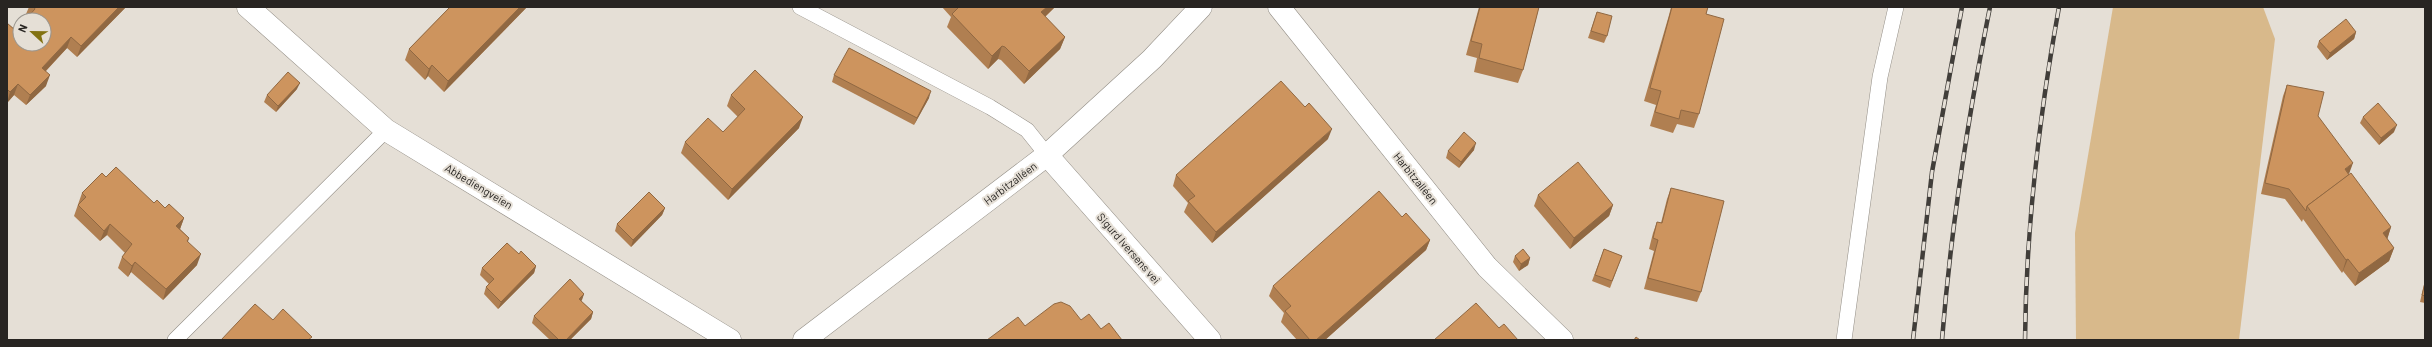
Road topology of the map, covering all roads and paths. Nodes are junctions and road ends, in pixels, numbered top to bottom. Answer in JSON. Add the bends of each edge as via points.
{"nodes":[{"id":1,"x":248,"y":7,"type":"edge"},
{"id":2,"x":800,"y":7,"type":"edge"},
{"id":3,"x":1201,"y":7,"type":"edge"},
{"id":4,"x":1279,"y":7,"type":"edge"},
{"id":5,"x":1896,"y":7,"type":"edge"},
{"id":6,"x":386,"y":130,"type":"junction"},
{"id":7,"x":1047,"y":155,"type":"junction"},
{"id":8,"x":175,"y":340,"type":"edge"},
{"id":9,"x":730,"y":340,"type":"edge"},
{"id":10,"x":804,"y":340,"type":"edge"},
{"id":11,"x":1210,"y":340,"type":"edge"},
{"id":12,"x":1562,"y":340,"type":"edge"},
{"id":13,"x":1844,"y":340,"type":"edge"}],
"edges":[{"from":1,"to":6,"type":"street","name":"Abbediengveien"},
{"from":2,"to":7,"type":"lane","via":[[990,107],[1027,130]]},
{"from":3,"to":7,"type":"street","name":"Harbitzalléen","via":[[1152,59]]},
{"from":4,"to":12,"type":"street","name":"Harbitzalléen","via":[[1487,267]]},
{"from":5,"to":13,"type":"lane","via":[[1880,77]]},
{"from":6,"to":8,"type":"lane"},
{"from":6,"to":9,"type":"street","name":"Abbediengveien"},
{"from":7,"to":10,"type":"street","name":"Harbitzalléen"},
{"from":7,"to":11,"type":"street","name":"Sigurd Iversens vei"}]}
